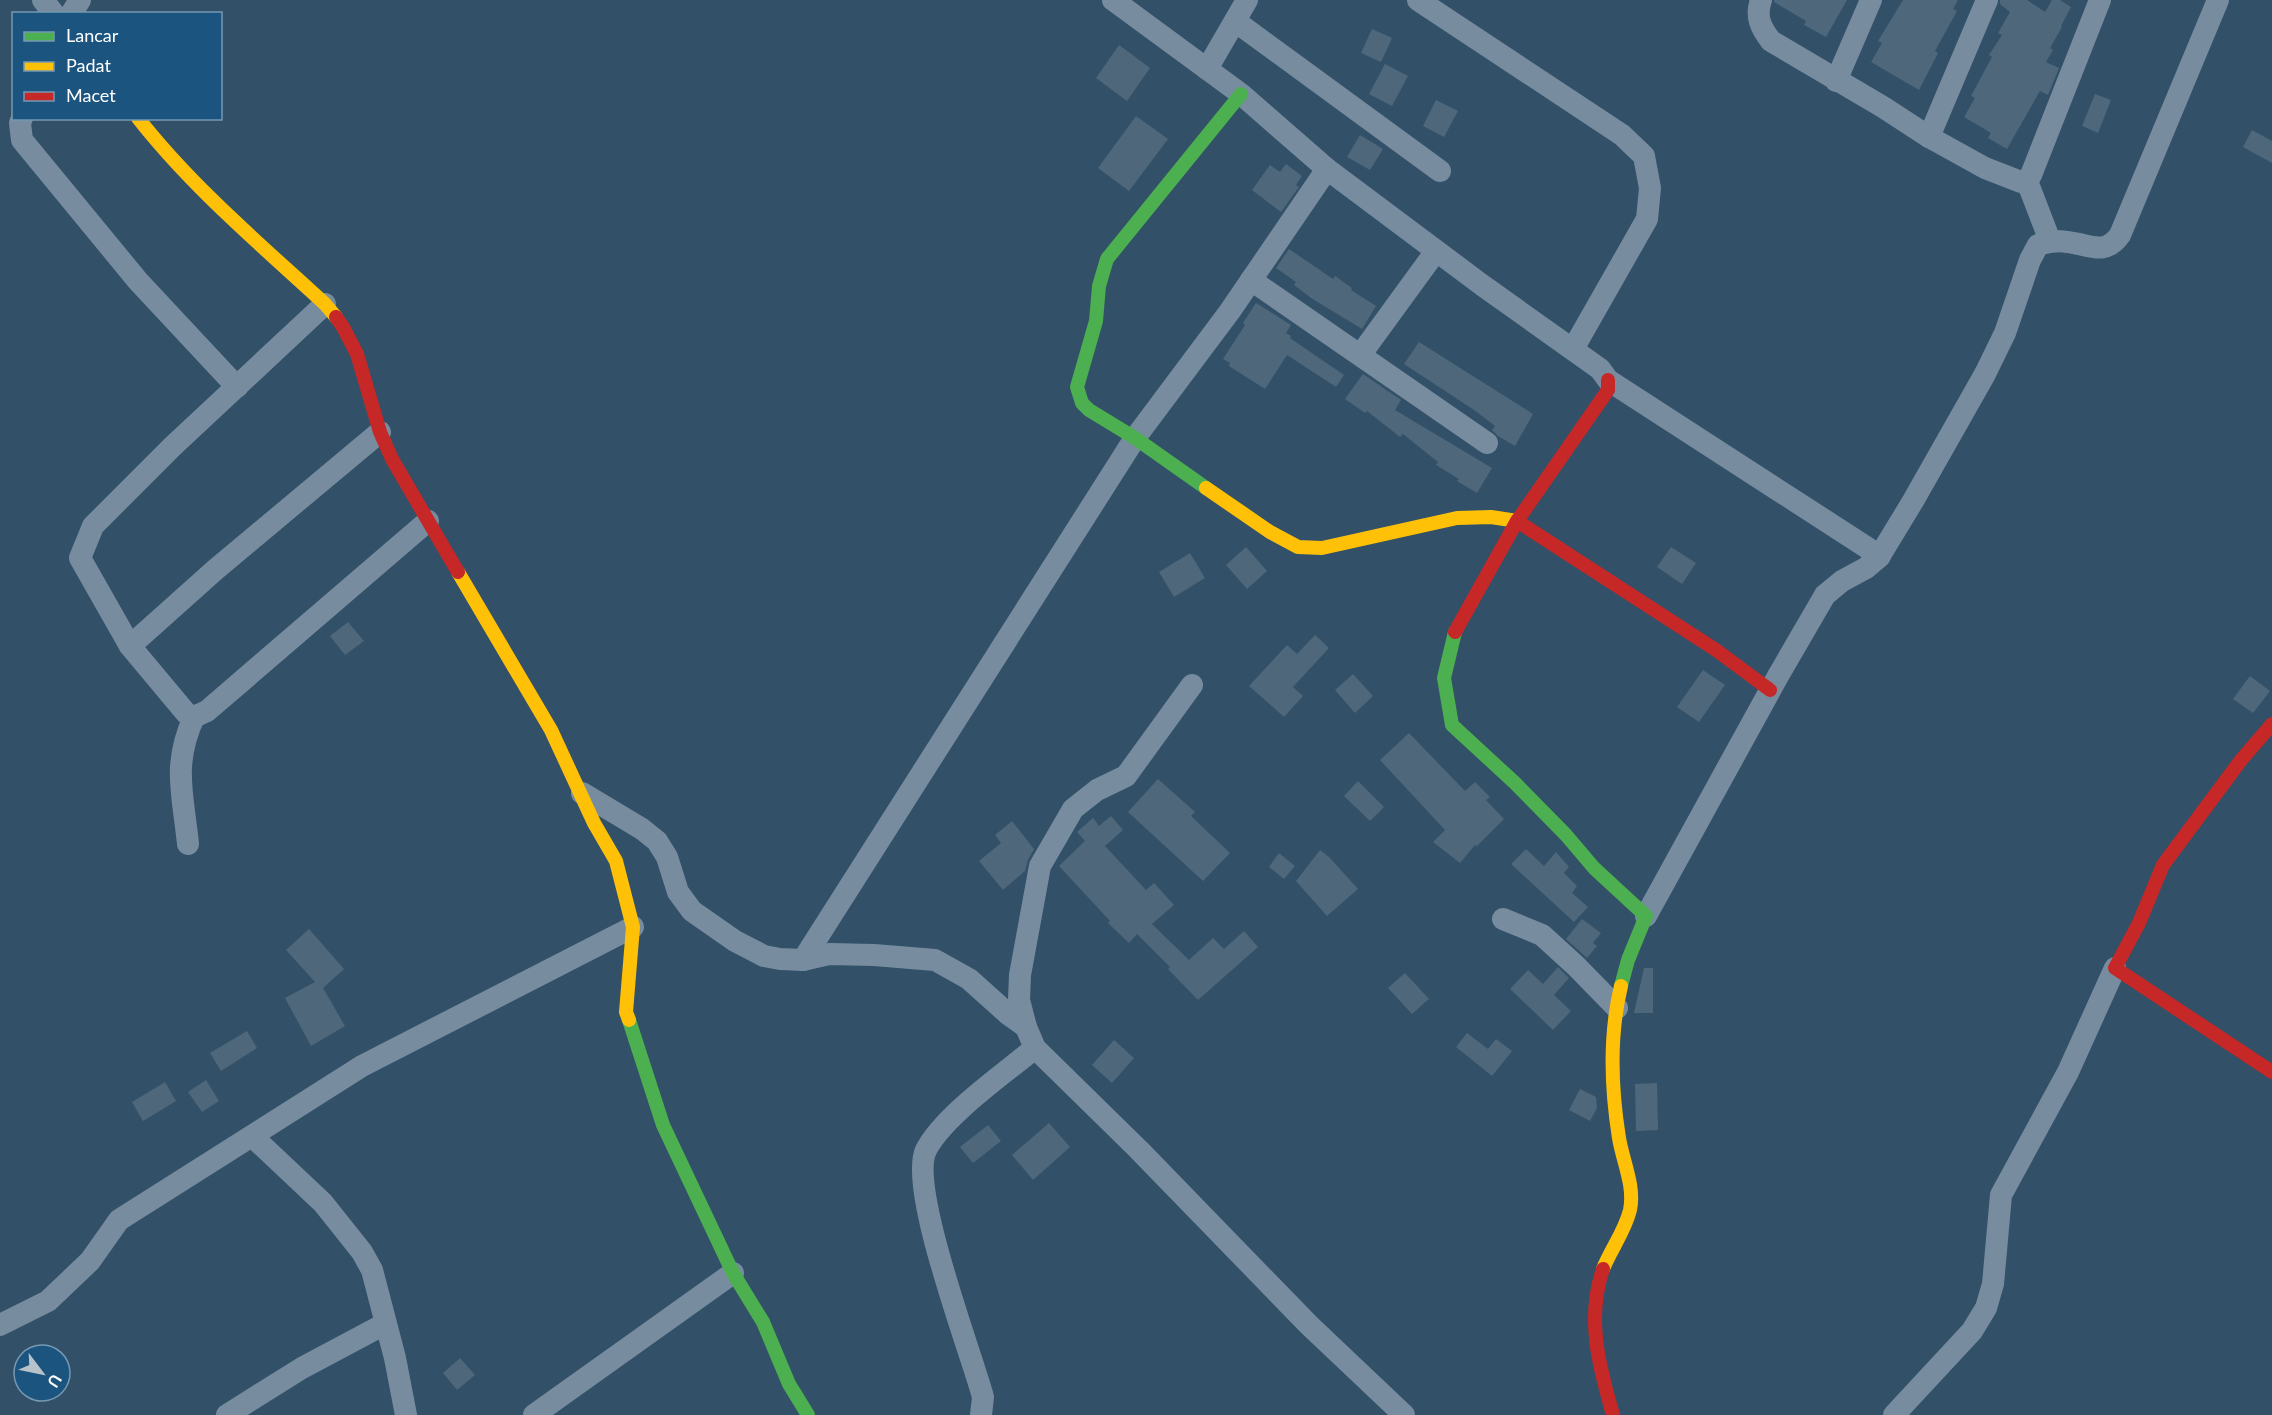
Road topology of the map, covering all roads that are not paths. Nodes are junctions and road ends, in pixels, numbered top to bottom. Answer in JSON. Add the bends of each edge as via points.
{"nodes":[{"id":1,"x":43,"y":0,"type":"edge"},
{"id":2,"x":1113,"y":0,"type":"edge"},
{"id":3,"x":1247,"y":0,"type":"edge"},
{"id":4,"x":1418,"y":0,"type":"edge"},
{"id":5,"x":1761,"y":0,"type":"edge"},
{"id":6,"x":1871,"y":0,"type":"edge"},
{"id":7,"x":1987,"y":0,"type":"edge"},
{"id":8,"x":2100,"y":0,"type":"edge"},
{"id":9,"x":2218,"y":0,"type":"edge"},
{"id":10,"x":52,"y":12,"type":"edge"},
{"id":11,"x":1235,"y":21,"type":"junction"},
{"id":12,"x":1207,"y":69,"type":"junction"},
{"id":13,"x":1836,"y":81,"type":"junction"},
{"id":14,"x":1241,"y":94,"type":"junction"},
{"id":15,"x":21,"y":120,"type":"edge"},
{"id":16,"x":140,"y":120,"type":"edge"},
{"id":17,"x":1929,"y":137,"type":"junction"},
{"id":18,"x":1328,"y":169,"type":"junction"},
{"id":19,"x":1440,"y":171,"type":"dead end"},
{"id":20,"x":2027,"y":181,"type":"junction"},
{"id":21,"x":2050,"y":241,"type":"junction"},
{"id":22,"x":1436,"y":251,"type":"junction"},
{"id":23,"x":1251,"y":280,"type":"junction"},
{"id":24,"x":325,"y":304,"type":"junction"},
{"id":25,"x":1573,"y":349,"type":"junction"},
{"id":26,"x":1361,"y":354,"type":"junction"},
{"id":27,"x":1608,"y":380,"type":"junction"},
{"id":28,"x":237,"y":387,"type":"junction"},
{"id":29,"x":380,"y":432,"type":"junction"},
{"id":30,"x":1135,"y":438,"type":"junction"},
{"id":31,"x":1488,"y":443,"type":"dead end"},
{"id":32,"x":428,"y":521,"type":"junction"},
{"id":33,"x":1517,"y":521,"type":"junction"},
{"id":34,"x":1880,"y":556,"type":"junction"},
{"id":35,"x":130,"y":646,"type":"junction"},
{"id":36,"x":1192,"y":685,"type":"dead end"},
{"id":37,"x":1770,"y":690,"type":"junction"},
{"id":38,"x":194,"y":717,"type":"junction"},
{"id":39,"x":2272,"y":724,"type":"edge"},
{"id":40,"x":582,"y":793,"type":"junction"},
{"id":41,"x":188,"y":844,"type":"dead end"},
{"id":42,"x":1646,"y":916,"type":"junction"},
{"id":43,"x":1503,"y":919,"type":"dead end"},
{"id":44,"x":633,"y":927,"type":"junction"},
{"id":45,"x":802,"y":960,"type":"junction"},
{"id":46,"x":2115,"y":968,"type":"junction"},
{"id":47,"x":1617,"y":1008,"type":"junction"},
{"id":48,"x":1031,"y":1038,"type":"junction"},
{"id":49,"x":2272,"y":1072,"type":"edge"},
{"id":50,"x":253,"y":1137,"type":"junction"},
{"id":51,"x":733,"y":1273,"type":"junction"},
{"id":52,"x":0,"y":1325,"type":"edge"},
{"id":53,"x":387,"y":1328,"type":"junction"},
{"id":54,"x":227,"y":1415,"type":"edge"},
{"id":55,"x":406,"y":1415,"type":"edge"},
{"id":56,"x":534,"y":1415,"type":"edge"},
{"id":57,"x":808,"y":1415,"type":"edge"},
{"id":58,"x":981,"y":1415,"type":"edge"},
{"id":59,"x":1404,"y":1415,"type":"edge"},
{"id":60,"x":1613,"y":1415,"type":"edge"},
{"id":61,"x":1894,"y":1415,"type":"edge"}],
"edges":[{"from":1,"to":10,"type":"street"},
{"from":2,"to":12,"type":"street"},
{"from":3,"to":11,"type":"street"},
{"from":4,"to":25,"type":"street","via":[[1622,135],[1644,156],[1650,188],[1647,219]]},
{"from":5,"to":13,"type":"street","via":[[1758,18],[1771,41]]},
{"from":6,"to":13,"type":"street"},
{"from":7,"to":17,"type":"street"},
{"from":8,"to":20,"type":"street"},
{"from":9,"to":21,"type":"street","via":[[2120,235],[2113,245],[2103,248]]},
{"from":11,"to":12,"type":"street"},
{"from":11,"to":19,"type":"street"},
{"from":12,"to":14,"type":"street"},
{"from":13,"to":17,"type":"street"},
{"from":14,"to":18,"type":"street"},
{"from":14,"to":30,"type":"street","via":[[1107,259],[1099,286],[1096,321],[1077,387],[1089,410]]},
{"from":15,"to":28,"type":"street","via":[[22,140],[138,281]]},
{"from":16,"to":24,"type":"street","via":[[159,145],[243,229]]},
{"from":17,"to":20,"type":"street","via":[[2013,180]]},
{"from":18,"to":22,"type":"street"},
{"from":18,"to":23,"type":"street"},
{"from":20,"to":21,"type":"street"},
{"from":21,"to":34,"type":"street","via":[[2038,245],[1985,374]]},
{"from":22,"to":25,"type":"street"},
{"from":22,"to":26,"type":"street"},
{"from":23,"to":26,"type":"street"},
{"from":23,"to":30,"type":"street"},
{"from":24,"to":28,"type":"street"},
{"from":24,"to":29,"type":"street","via":[[357,354]]},
{"from":25,"to":27,"type":"street"},
{"from":26,"to":31,"type":"street"},
{"from":27,"to":33,"type":"street","via":[[1608,390]]},
{"from":27,"to":34,"type":"street"},
{"from":28,"to":35,"type":"street","via":[[100,518],[87,538],[80,558]]},
{"from":29,"to":32,"type":"street"},
{"from":29,"to":35,"type":"street"},
{"from":30,"to":33,"type":"street","via":[[1270,532],[1298,546],[1335,546],[1457,518]]},
{"from":30,"to":45,"type":"street"},
{"from":32,"to":38,"type":"street","via":[[207,711]]},
{"from":32,"to":40,"type":"street","via":[[551,730]]},
{"from":33,"to":37,"type":"street","via":[[1716,650]]},
{"from":33,"to":42,"type":"street","via":[[1454,635],[1444,678],[1452,724]]},
{"from":34,"to":37,"type":"street","via":[[1825,595]]},
{"from":35,"to":38,"type":"street","via":[[186,713]]},
{"from":36,"to":48,"type":"street","via":[[1126,776],[1097,790],[1073,809],[1040,866],[1020,975],[1019,1000]]},
{"from":37,"to":42,"type":"street"},
{"from":38,"to":41,"type":"street","via":[[180,760]]},
{"from":39,"to":46,"type":"street","via":[[2163,865]]},
{"from":40,"to":44,"type":"street","via":[[616,861]]},
{"from":40,"to":45,"type":"street","via":[[657,841],[667,856],[678,892],[692,911],[710,925],[764,956]]},
{"from":42,"to":47,"type":"street","via":[[1623,974]]},
{"from":43,"to":47,"type":"street","via":[[1542,936]]},
{"from":44,"to":50,"type":"street","via":[[362,1066]]},
{"from":44,"to":51,"type":"street","via":[[626,1012],[663,1125]]},
{"from":45,"to":48,"type":"street","via":[[829,954],[935,960],[969,979]]},
{"from":46,"to":49,"type":"street"},
{"from":46,"to":61,"type":"street","via":[[2068,1072],[2001,1195],[1993,1284],[1986,1308],[1972,1331]]},
{"from":47,"to":60,"type":"street","via":[[1612,1047],[1615,1097],[1632,1203],[1594,1298],[1594,1337]]},
{"from":48,"to":58,"type":"street","via":[[940,1129],[925,1152],[926,1205],[983,1397]]},
{"from":48,"to":59,"type":"street","via":[[1309,1325]]},
{"from":50,"to":52,"type":"street","via":[[119,1220],[90,1261],[48,1300]]},
{"from":50,"to":53,"type":"street","via":[[323,1203],[362,1252],[372,1270]]},
{"from":51,"to":56,"type":"street"},
{"from":51,"to":57,"type":"street","via":[[763,1322],[789,1384]]},
{"from":53,"to":54,"type":"street","via":[[379,1327],[302,1368]]},
{"from":53,"to":55,"type":"street"}]}
